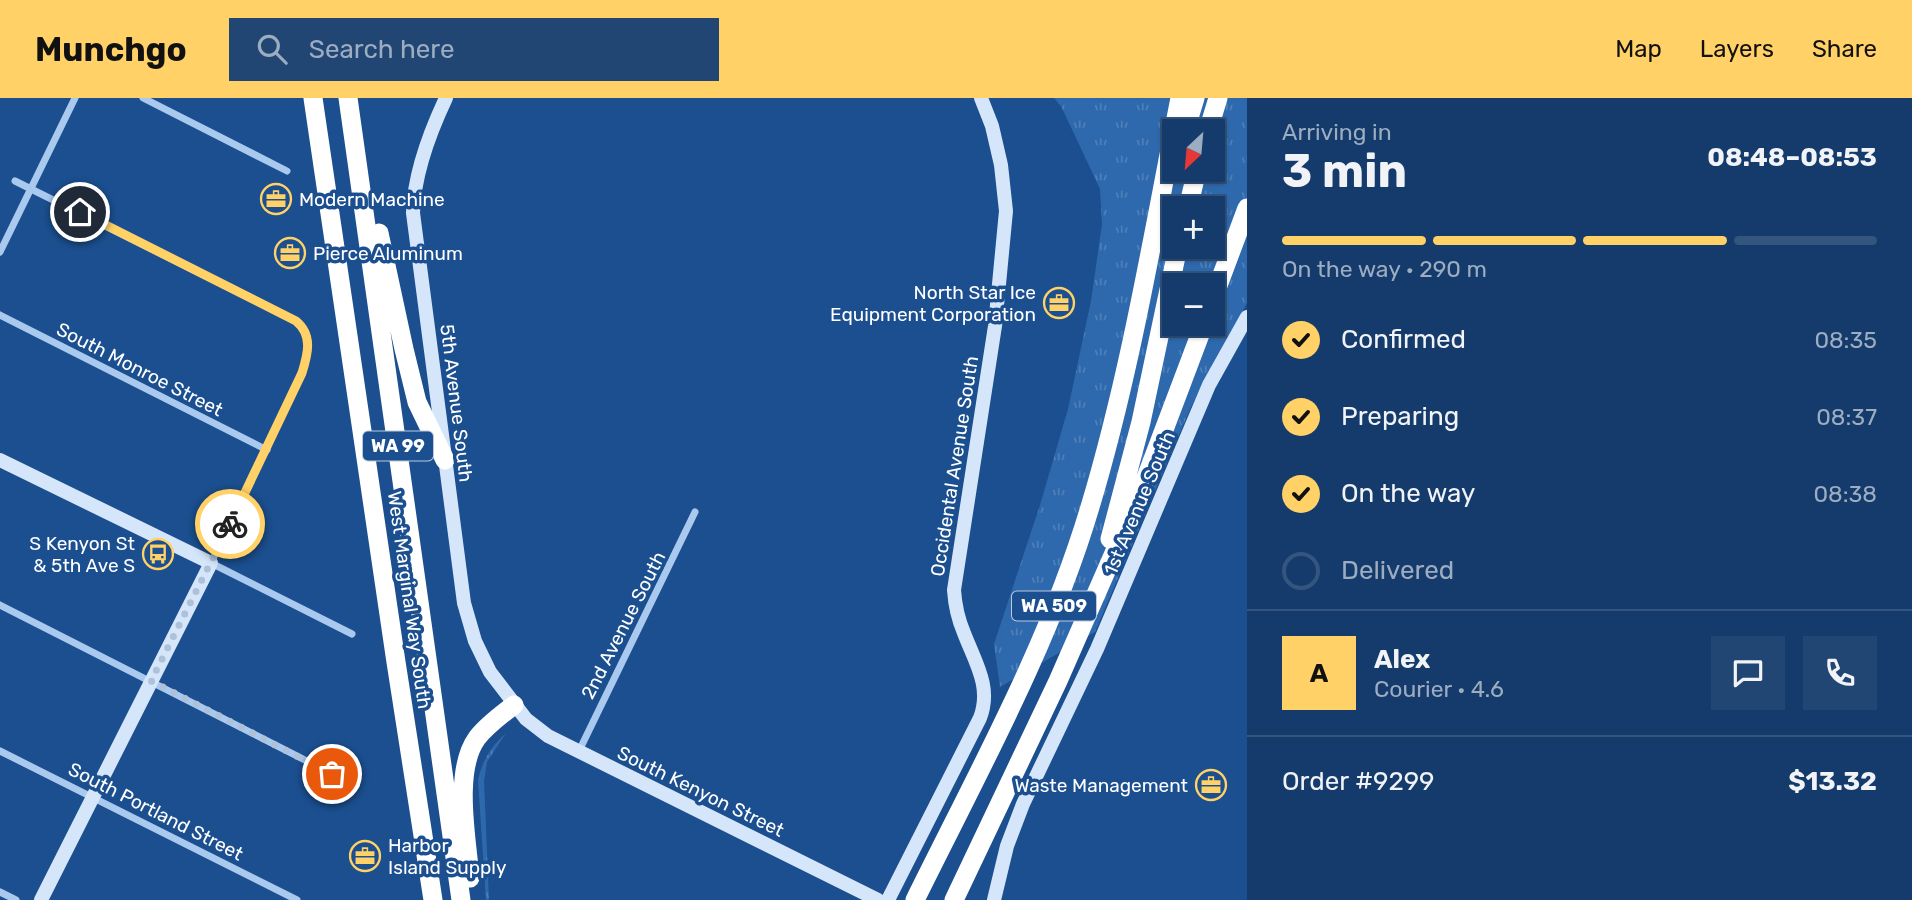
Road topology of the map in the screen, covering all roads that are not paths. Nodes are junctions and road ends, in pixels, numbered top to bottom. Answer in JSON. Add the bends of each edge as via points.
{"nodes":[{"id":1,"x":75,"y":98,"type":"edge"},
{"id":2,"x":142,"y":98,"type":"edge"},
{"id":3,"x":313,"y":98,"type":"edge"},
{"id":4,"x":349,"y":98,"type":"edge"},
{"id":5,"x":446,"y":98,"type":"edge"},
{"id":6,"x":981,"y":98,"type":"edge"},
{"id":7,"x":1180,"y":98,"type":"edge"},
{"id":8,"x":1195,"y":98,"type":"edge"},
{"id":9,"x":1218,"y":98,"type":"edge"},
{"id":10,"x":1189,"y":119,"type":"edge"},
{"id":11,"x":1212,"y":119,"type":"edge"},
{"id":12,"x":287,"y":171,"type":"dead end"},
{"id":13,"x":15,"y":180,"type":"dead end"},
{"id":14,"x":1168,"y":182,"type":"edge"},
{"id":15,"x":32,"y":188,"type":"junction"},
{"id":16,"x":1247,"y":208,"type":"edge"},
{"id":17,"x":1154,"y":227,"type":"junction"},
{"id":18,"x":0,"y":252,"type":"edge"},
{"id":19,"x":1175,"y":259,"type":"edge"},
{"id":20,"x":1223,"y":273,"type":"edge"},
{"id":21,"x":0,"y":315,"type":"edge"},
{"id":22,"x":1247,"y":317,"type":"edge"},
{"id":23,"x":1199,"y":336,"type":"edge"},
{"id":24,"x":267,"y":450,"type":"junction"},
{"id":25,"x":0,"y":460,"type":"edge"},
{"id":26,"x":445,"y":460,"type":"junction"},
{"id":27,"x":695,"y":512,"type":"dead end"},
{"id":28,"x":211,"y":563,"type":"junction"},
{"id":29,"x":0,"y":606,"type":"edge"},
{"id":30,"x":352,"y":634,"type":"dead end"},
{"id":31,"x":151,"y":681,"type":"junction"},
{"id":32,"x":1058,"y":681,"type":"junction"},
{"id":33,"x":514,"y":705,"type":"junction"},
{"id":34,"x":0,"y":751,"type":"edge"},
{"id":35,"x":578,"y":751,"type":"junction"},
{"id":36,"x":356,"y":786,"type":"dead end"},
{"id":37,"x":92,"y":797,"type":"junction"},
{"id":38,"x":0,"y":892,"type":"edge"},
{"id":39,"x":16,"y":900,"type":"edge"},
{"id":40,"x":41,"y":900,"type":"edge"},
{"id":41,"x":297,"y":900,"type":"edge"},
{"id":42,"x":433,"y":900,"type":"edge"},
{"id":43,"x":461,"y":900,"type":"edge"},
{"id":44,"x":471,"y":900,"type":"edge"},
{"id":45,"x":878,"y":900,"type":"edge"},
{"id":46,"x":888,"y":900,"type":"edge"},
{"id":47,"x":915,"y":900,"type":"edge"},
{"id":48,"x":954,"y":900,"type":"edge"},
{"id":49,"x":994,"y":900,"type":"edge"}],
"edges":[{"from":1,"to":15,"type":"street"},
{"from":2,"to":12,"type":"street"},
{"from":3,"to":42,"type":"highway","name":"West Marginal Way South","number":"WA 99"},
{"from":4,"to":26,"type":"highway","via":[[417,402]]},
{"from":4,"to":43,"type":"highway","name":"West Marginal Way South","number":"WA 99"},
{"from":5,"to":26,"type":"street","name":"5th Avenue South","via":[[418,173],[413,214]]},
{"from":6,"to":46,"type":"street","name":"Occidental Avenue South","via":[[1001,165],[1006,211],[995,326],[954,590],[963,631],[983,680],[985,702]]},
{"from":7,"to":17,"type":"highway"},
{"from":8,"to":10,"type":"highway"},
{"from":9,"to":11,"type":"highway"},
{"from":13,"to":15,"type":"street"},
{"from":14,"to":17,"type":"highway","number":"WA 509"},
{"from":15,"to":18,"type":"street"},
{"from":15,"to":24,"type":"street","via":[[304,328],[308,347],[302,373]]},
{"from":16,"to":20,"type":"highway"},
{"from":17,"to":47,"type":"highway","number":"WA 509","via":[[1125,373],[1089,509],[1058,598],[1020,687]]},
{"from":19,"to":32,"type":"highway","number":"WA 509","via":[[1112,531]]},
{"from":21,"to":24,"type":"street","name":"South Monroe Street"},
{"from":22,"to":49,"type":"street","name":"1st Avenue South","via":[[1209,385],[1097,649],[1023,804]]},
{"from":23,"to":32,"type":"highway","via":[[1139,496]]},
{"from":24,"to":28,"type":"street"},
{"from":25,"to":28,"type":"street"},
{"from":26,"to":33,"type":"street","name":"5th Avenue South","via":[[468,618],[486,664]]},
{"from":27,"to":35,"type":"street","name":"2nd Avenue South"},
{"from":28,"to":30,"type":"street"},
{"from":28,"to":31,"type":"street"},
{"from":29,"to":31,"type":"street"},
{"from":31,"to":36,"type":"street"},
{"from":31,"to":37,"type":"street"},
{"from":32,"to":48,"type":"highway","number":"WA 509"},
{"from":33,"to":35,"type":"street","name":"South Kenyon Street","via":[[538,730]]},
{"from":33,"to":44,"type":"highway","via":[[478,738],[465,767]]},
{"from":34,"to":37,"type":"street","name":"South Portland Street"},
{"from":35,"to":45,"type":"street","name":"South Kenyon Street"},
{"from":37,"to":40,"type":"street"},
{"from":37,"to":41,"type":"street","name":"South Portland Street"},
{"from":38,"to":39,"type":"street"}]}
